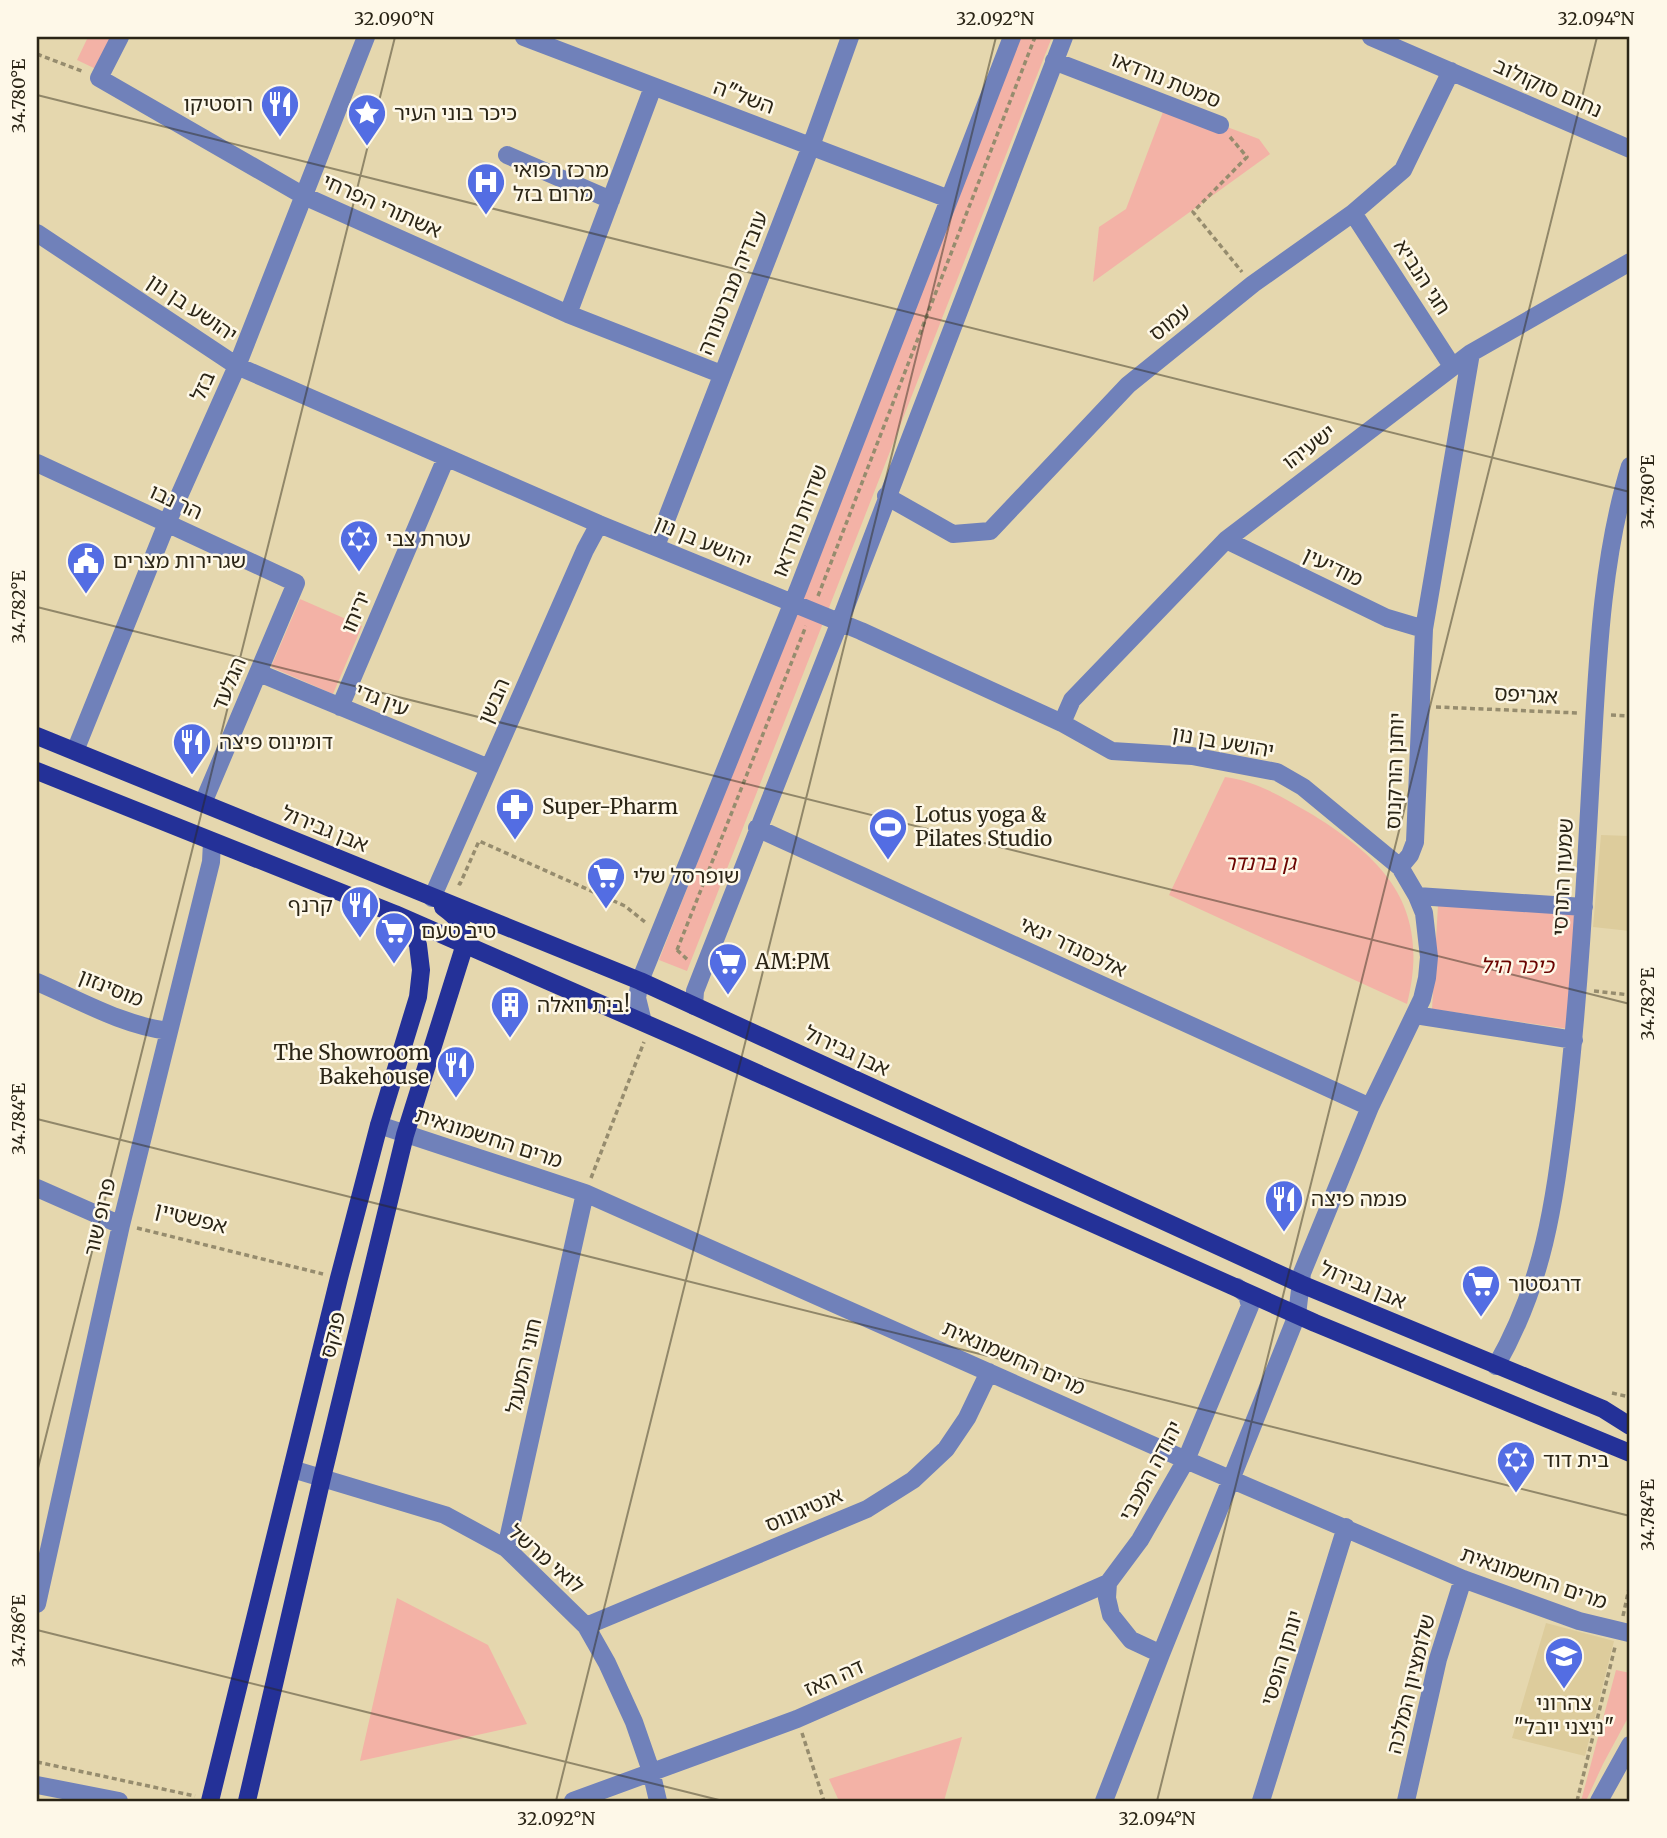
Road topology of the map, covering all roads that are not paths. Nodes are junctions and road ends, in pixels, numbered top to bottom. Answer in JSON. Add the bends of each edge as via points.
{"nodes":[{"id":1,"x":120,"y":37,"type":"edge"},
{"id":2,"x":366,"y":37,"type":"edge"},
{"id":3,"x":524,"y":37,"type":"edge"},
{"id":4,"x":850,"y":37,"type":"edge"},
{"id":5,"x":1012,"y":37,"type":"edge"},
{"id":6,"x":1064,"y":37,"type":"edge"},
{"id":7,"x":1380,"y":38,"type":"edge"},
{"id":8,"x":550,"y":42,"type":"edge"},
{"id":9,"x":1054,"y":61,"type":"junction"},
{"id":10,"x":1451,"y":71,"type":"junction"},
{"id":11,"x":653,"y":87,"type":"junction"},
{"id":12,"x":1220,"y":125,"type":"road end"},
{"id":13,"x":811,"y":146,"type":"junction"},
{"id":14,"x":1630,"y":149,"type":"edge"},
{"id":15,"x":507,"y":155,"type":"dead end"},
{"id":16,"x":304,"y":196,"type":"junction"},
{"id":17,"x":949,"y":199,"type":"junction"},
{"id":18,"x":611,"y":200,"type":"junction"},
{"id":19,"x":1353,"y":213,"type":"junction"},
{"id":20,"x":37,"y":233,"type":"edge"},
{"id":21,"x":1630,"y":262,"type":"edge"},
{"id":22,"x":568,"y":314,"type":"junction"},
{"id":23,"x":1471,"y":353,"type":"junction"},
{"id":24,"x":237,"y":366,"type":"junction"},
{"id":25,"x":1452,"y":366,"type":"junction"},
{"id":26,"x":721,"y":374,"type":"junction"},
{"id":27,"x":446,"y":458,"type":"junction"},
{"id":28,"x":37,"y":463,"type":"edge"},
{"id":29,"x":1630,"y":466,"type":"edge"},
{"id":30,"x":886,"y":496,"type":"junction"},
{"id":31,"x":167,"y":523,"type":"junction"},
{"id":32,"x":599,"y":524,"type":"junction"},
{"id":33,"x":1226,"y":540,"type":"junction"},
{"id":34,"x":656,"y":546,"type":"junction"},
{"id":35,"x":296,"y":583,"type":"joint"},
{"id":36,"x":792,"y":604,"type":"junction"},
{"id":37,"x":839,"y":624,"type":"junction"},
{"id":38,"x":1424,"y":629,"type":"junction"},
{"id":39,"x":259,"y":673,"type":"junction"},
{"id":40,"x":340,"y":707,"type":"junction"},
{"id":41,"x":1062,"y":723,"type":"junction"},
{"id":42,"x":37,"y":736,"type":"edge"},
{"id":43,"x":75,"y":751,"type":"junction"},
{"id":44,"x":489,"y":768,"type":"junction"},
{"id":45,"x":37,"y":771,"type":"edge"},
{"id":46,"x":203,"y":803,"type":"junction"},
{"id":47,"x":758,"y":828,"type":"junction"},
{"id":48,"x":212,"y":842,"type":"junction"},
{"id":49,"x":1400,"y":867,"type":"junction"},
{"id":50,"x":1417,"y":895,"type":"junction"},
{"id":51,"x":432,"y":898,"type":"junction"},
{"id":52,"x":1584,"y":907,"type":"junction"},
{"id":53,"x":395,"y":914,"type":"junction"},
{"id":54,"x":465,"y":944,"type":"junction"},
{"id":55,"x":640,"y":981,"type":"junction"},
{"id":56,"x":37,"y":982,"type":"edge"},
{"id":57,"x":695,"y":1006,"type":"junction"},
{"id":58,"x":1415,"y":1015,"type":"junction"},
{"id":59,"x":647,"y":1023,"type":"junction"},
{"id":60,"x":169,"y":1031,"type":"junction"},
{"id":61,"x":1574,"y":1040,"type":"junction"},
{"id":62,"x":1370,"y":1107,"type":"junction"},
{"id":63,"x":379,"y":1125,"type":"junction"},
{"id":64,"x":405,"y":1135,"type":"junction"},
{"id":65,"x":37,"y":1188,"type":"edge"},
{"id":66,"x":585,"y":1193,"type":"junction"},
{"id":67,"x":121,"y":1224,"type":"junction"},
{"id":68,"x":1301,"y":1284,"type":"junction"},
{"id":69,"x":1237,"y":1287,"type":"junction"},
{"id":70,"x":1297,"y":1315,"type":"junction"},
{"id":71,"x":1496,"y":1366,"type":"junction"},
{"id":72,"x":989,"y":1372,"type":"junction"},
{"id":73,"x":1630,"y":1426,"type":"edge"},
{"id":74,"x":1630,"y":1453,"type":"edge"},
{"id":75,"x":1186,"y":1460,"type":"junction"},
{"id":76,"x":292,"y":1469,"type":"junction"},
{"id":77,"x":321,"y":1478,"type":"junction"},
{"id":78,"x":1233,"y":1478,"type":"junction"},
{"id":79,"x":1346,"y":1527,"type":"junction"},
{"id":80,"x":44,"y":1533,"type":"edge"},
{"id":81,"x":506,"y":1548,"type":"junction"},
{"id":82,"x":1463,"y":1578,"type":"junction"},
{"id":83,"x":1108,"y":1583,"type":"junction"},
{"id":84,"x":37,"y":1604,"type":"edge"},
{"id":85,"x":586,"y":1626,"type":"junction"},
{"id":86,"x":1624,"y":1632,"type":"edge"},
{"id":87,"x":1161,"y":1654,"type":"junction"},
{"id":88,"x":1630,"y":1745,"type":"edge"},
{"id":89,"x":1630,"y":1768,"type":"edge"},
{"id":90,"x":651,"y":1771,"type":"junction"},
{"id":91,"x":37,"y":1785,"type":"edge"},
{"id":92,"x":209,"y":1800,"type":"edge"},
{"id":93,"x":119,"y":1801,"type":"edge"},
{"id":94,"x":247,"y":1801,"type":"edge"},
{"id":95,"x":573,"y":1801,"type":"edge"},
{"id":96,"x":658,"y":1801,"type":"edge"},
{"id":97,"x":1104,"y":1801,"type":"edge"},
{"id":98,"x":1261,"y":1801,"type":"edge"},
{"id":99,"x":1406,"y":1801,"type":"edge"},
{"id":100,"x":1599,"y":1801,"type":"edge"},
{"id":101,"x":1612,"y":1801,"type":"edge"}],
"edges":[{"from":1,"to":16,"type":"street","name":"אשתורי הפרחי","via":[[99,78]]},
{"from":2,"to":16,"type":"street","name":"בזל"},
{"from":3,"to":8,"type":"street","name":"השל\"ה"},
{"from":4,"to":13,"type":"street","name":"עובדיה מברטנורה"},
{"from":5,"to":17,"type":"street","name":"שדרות נורדאו"},
{"from":6,"to":9,"type":"street"},
{"from":7,"to":10,"type":"street","name":"נחום סוקולוב"},
{"from":8,"to":11,"type":"street","name":"השל\"ה"},
{"from":9,"to":12,"type":"street","name":"סמטת נורדאו"},
{"from":9,"to":30,"type":"street"},
{"from":10,"to":14,"type":"street","name":"נחום סוקולוב"},
{"from":10,"to":19,"type":"street","name":"עמוס","via":[[1403,170]]},
{"from":11,"to":13,"type":"street","name":"השל\"ה"},
{"from":11,"to":18,"type":"street"},
{"from":13,"to":17,"type":"street","name":"השל\"ה"},
{"from":13,"to":26,"type":"street","name":"עובדיה מברטנורה"},
{"from":15,"to":18,"type":"street"},
{"from":16,"to":22,"type":"street","name":"אשתורי הפרחי"},
{"from":16,"to":24,"type":"street","name":"בזל"},
{"from":17,"to":36,"type":"street","name":"שדרות נורדאו"},
{"from":18,"to":22,"type":"street"},
{"from":19,"to":25,"type":"street","name":"חגי הנביא"},
{"from":19,"to":30,"type":"street","name":"עמוס","via":[[1252,284],[1128,385],[990,531],[953,534]]},
{"from":20,"to":24,"type":"street","name":"יהושע בן נון"},
{"from":21,"to":23,"type":"street","name":"ישעיהו"},
{"from":22,"to":26,"type":"street","name":"אשתורי הפרחי"},
{"from":23,"to":25,"type":"street","name":"ישעיהו"},
{"from":23,"to":38,"type":"street","name":"יוחנן הורקנוס"},
{"from":24,"to":27,"type":"street","name":"יהושע בן נון"},
{"from":24,"to":31,"type":"street","name":"בזל"},
{"from":25,"to":33,"type":"street","name":"ישעיהו"},
{"from":26,"to":34,"type":"street","name":"עובדיה מברטנורה"},
{"from":27,"to":32,"type":"street","name":"יהושע בן נון"},
{"from":27,"to":40,"type":"street","name":"יריחו"},
{"from":28,"to":31,"type":"street","name":"הר נבו"},
{"from":29,"to":52,"type":"street","name":"שמעון התרסי","via":[[1608,562]]},
{"from":30,"to":37,"type":"street"},
{"from":31,"to":35,"type":"street","name":"הר נבו"},
{"from":31,"to":43,"type":"street","name":"בזל"},
{"from":32,"to":34,"type":"street","name":"יהושע בן נון"},
{"from":32,"to":44,"type":"street","name":"הבשן"},
{"from":33,"to":38,"type":"street","name":"מודיעין","via":[[1387,618]]},
{"from":33,"to":41,"type":"street","name":"ישעיהו","via":[[1072,700]]},
{"from":34,"to":36,"type":"street","name":"יהושע בן נון"},
{"from":35,"to":39,"type":"street","name":"הגלעד"},
{"from":36,"to":37,"type":"street","name":"יהושע בן נון"},
{"from":36,"to":55,"type":"street","name":"שדרות נורדאו"},
{"from":37,"to":41,"type":"street","name":"יהושע בן נון"},
{"from":37,"to":47,"type":"street"},
{"from":38,"to":49,"type":"street","name":"יוחנן הורקנוס","via":[[1415,842]]},
{"from":39,"to":40,"type":"street","name":"עין גדי"},
{"from":39,"to":46,"type":"street","name":"הגלעד"},
{"from":40,"to":44,"type":"street","name":"עין גדי"},
{"from":41,"to":49,"type":"street","name":"יהושע בן נון","via":[[1112,751],[1192,756],[1277,772]]},
{"from":42,"to":43,"type":"main road","name":"אבן גבירול"},
{"from":43,"to":46,"type":"main road","name":"אבן גבירול"},
{"from":44,"to":51,"type":"street","name":"הבשן"},
{"from":45,"to":48,"type":"main road"},
{"from":46,"to":51,"type":"main road","name":"אבן גבירול"},
{"from":47,"to":57,"type":"street","via":[[695,991]]},
{"from":47,"to":62,"type":"street","name":"אלכסנדר ינאי"},
{"from":48,"to":53,"type":"main road"},
{"from":48,"to":60,"type":"street","name":"פרופ שור"},
{"from":49,"to":50,"type":"street"},
{"from":50,"to":52,"type":"street"},
{"from":50,"to":58,"type":"street","via":[[1429,957]]},
{"from":51,"to":54,"type":"main road","via":[[460,920]]},
{"from":51,"to":55,"type":"main road","name":"אבן גבירול"},
{"from":52,"to":61,"type":"street","name":"שמעון התרסי"},
{"from":53,"to":54,"type":"main road"},
{"from":53,"to":63,"type":"main road","name":"פנקס","via":[[415,936],[421,980]]},
{"from":54,"to":59,"type":"main road"},
{"from":54,"to":64,"type":"main road","name":"פנקס"},
{"from":55,"to":57,"type":"main road","name":"אבן גבירול"},
{"from":55,"to":59,"type":"street","name":"שדרות נורדאו","via":[[637,998]]},
{"from":56,"to":60,"type":"street","name":"מוסינזון","via":[[132,1022]]},
{"from":57,"to":68,"type":"main road","name":"אבן גבירול"},
{"from":58,"to":61,"type":"street"},
{"from":58,"to":62,"type":"street"},
{"from":59,"to":69,"type":"main road"},
{"from":60,"to":67,"type":"street","name":"פרופ שור"},
{"from":61,"to":71,"type":"street","name":"שמעון התרסי","via":[[1559,1174],[1543,1252],[1530,1296]]},
{"from":62,"to":68,"type":"street"},
{"from":63,"to":64,"type":"street","name":"מרים החשמונאית"},
{"from":63,"to":76,"type":"main road","name":"פנקס"},
{"from":64,"to":66,"type":"street","name":"מרים החשמונאית"},
{"from":64,"to":77,"type":"main road","name":"פנקס"},
{"from":65,"to":67,"type":"street","name":"אפשטיין"},
{"from":66,"to":72,"type":"street","name":"מרים החשמונאית"},
{"from":66,"to":81,"type":"street","name":"חוני המעגל"},
{"from":67,"to":80,"type":"street","name":"פרופ שור"},
{"from":68,"to":70,"type":"street"},
{"from":68,"to":71,"type":"main road","name":"אבן גבירול"},
{"from":69,"to":70,"type":"main road"},
{"from":69,"to":75,"type":"street","name":"יהודה המכבי","via":[[1247,1295],[1250,1306]]},
{"from":70,"to":74,"type":"main road"},
{"from":70,"to":78,"type":"street"},
{"from":71,"to":73,"type":"main road","name":"אבן גבירול","via":[[1603,1409]]},
{"from":72,"to":75,"type":"street","name":"מרים החשמונאית"},
{"from":72,"to":85,"type":"street","name":"אנטיגונוס","via":[[946,1449],[913,1480],[867,1509]]},
{"from":75,"to":78,"type":"street","name":"מרים החשמונאית"},
{"from":75,"to":83,"type":"street","name":"יהודה המכבי","via":[[1140,1540]]},
{"from":76,"to":77,"type":"street","name":"לואי מרשל"},
{"from":76,"to":92,"type":"main road","name":"פנקס"},
{"from":77,"to":81,"type":"street","name":"לואי מרשל","via":[[445,1515]]},
{"from":77,"to":94,"type":"main road","name":"פנקס"},
{"from":78,"to":79,"type":"street","name":"מרים החשמונאית"},
{"from":78,"to":87,"type":"street"},
{"from":79,"to":82,"type":"street","name":"מרים החשמונאית"},
{"from":79,"to":98,"type":"street","name":"יונתן הופסי"},
{"from":80,"to":84,"type":"street","name":"פרופ שור"},
{"from":81,"to":85,"type":"street","name":"לואי מרשל"},
{"from":82,"to":86,"type":"street","name":"מרים החשמונאית","via":[[1579,1621]]},
{"from":82,"to":99,"type":"street","name":"שלומציון המלכה","via":[[1438,1658]]},
{"from":83,"to":87,"type":"street","via":[[1111,1615],[1131,1640]]},
{"from":83,"to":90,"type":"street","name":"דה האז","via":[[797,1719]]},
{"from":85,"to":90,"type":"street","name":"לואי מרשל","via":[[634,1722]]},
{"from":87,"to":97,"type":"street"},
{"from":88,"to":100,"type":"street"},
{"from":89,"to":101,"type":"street"},
{"from":90,"to":95,"type":"street","name":"דה האז"},
{"from":90,"to":96,"type":"street","name":"לואי מרשל"},
{"from":91,"to":93,"type":"street"}]}
